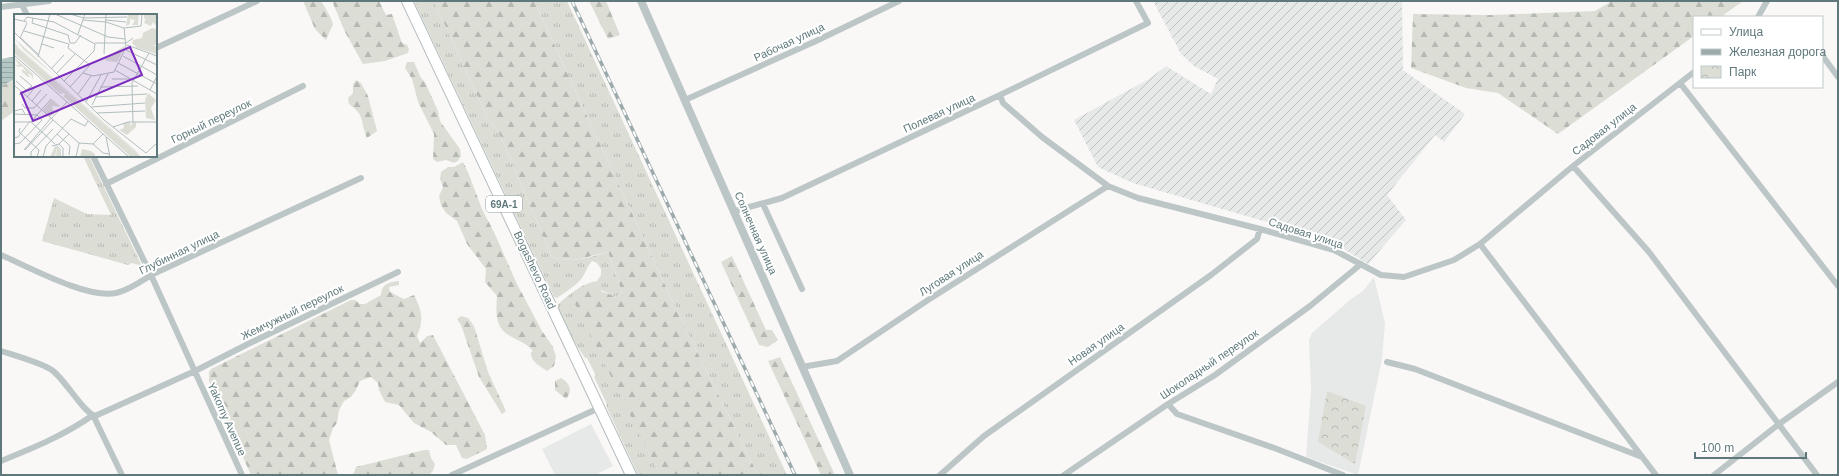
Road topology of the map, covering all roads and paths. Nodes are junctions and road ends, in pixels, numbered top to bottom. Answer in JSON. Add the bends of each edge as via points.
{"nodes":[{"id":1,"x":49,"y":1,"type":"edge"},
{"id":2,"x":257,"y":1,"type":"edge"},
{"id":3,"x":407,"y":1,"type":"edge"},
{"id":4,"x":642,"y":1,"type":"edge"},
{"id":5,"x":899,"y":1,"type":"edge"},
{"id":6,"x":1136,"y":1,"type":"edge"},
{"id":7,"x":1767,"y":1,"type":"edge"},
{"id":8,"x":21,"y":3,"type":"edge"},
{"id":9,"x":1,"y":7,"type":"edge"},
{"id":10,"x":26,"y":14,"type":"edge"},
{"id":11,"x":1759,"y":16,"type":"edge"},
{"id":12,"x":157,"y":48,"type":"edge"},
{"id":13,"x":1823,"y":56,"type":"edge"},
{"id":14,"x":1693,"y":73,"type":"edge"},
{"id":15,"x":1838,"y":77,"type":"edge"},
{"id":16,"x":1680,"y":83,"type":"junction"},
{"id":17,"x":303,"y":86,"type":"dead end"},
{"id":18,"x":1000,"y":96,"type":"junction"},
{"id":19,"x":685,"y":100,"type":"junction"},
{"id":20,"x":93,"y":157,"type":"edge"},
{"id":21,"x":1573,"y":166,"type":"junction"},
{"id":22,"x":361,"y":178,"type":"dead end"},
{"id":23,"x":106,"y":184,"type":"junction"},
{"id":24,"x":1108,"y":186,"type":"junction"},
{"id":25,"x":763,"y":204,"type":"junction"},
{"id":26,"x":734,"y":211,"type":"junction"},
{"id":27,"x":1260,"y":229,"type":"junction"},
{"id":28,"x":1480,"y":244,"type":"junction"},
{"id":29,"x":1,"y":255,"type":"edge"},
{"id":30,"x":1361,"y":264,"type":"junction"},
{"id":31,"x":398,"y":272,"type":"dead end"},
{"id":32,"x":151,"y":275,"type":"junction"},
{"id":33,"x":1838,"y":286,"type":"edge"},
{"id":34,"x":802,"y":289,"type":"dead end"},
{"id":35,"x":1,"y":351,"type":"edge"},
{"id":36,"x":1387,"y":362,"type":"dead end"},
{"id":37,"x":802,"y":367,"type":"junction"},
{"id":38,"x":195,"y":372,"type":"junction"},
{"id":39,"x":1838,"y":382,"type":"edge"},
{"id":40,"x":1168,"y":404,"type":"junction"},
{"id":41,"x":599,"y":408,"type":"junction"},
{"id":42,"x":93,"y":415,"type":"junction"},
{"id":43,"x":1779,"y":424,"type":"junction"},
{"id":44,"x":1643,"y":457,"type":"junction"},
{"id":45,"x":1,"y":461,"type":"edge"},
{"id":46,"x":122,"y":475,"type":"edge"},
{"id":47,"x":242,"y":475,"type":"edge"},
{"id":48,"x":452,"y":475,"type":"edge"},
{"id":49,"x":631,"y":475,"type":"edge"},
{"id":50,"x":850,"y":475,"type":"edge"},
{"id":51,"x":940,"y":475,"type":"edge"},
{"id":52,"x":1064,"y":475,"type":"edge"},
{"id":53,"x":1343,"y":475,"type":"edge"},
{"id":54,"x":1656,"y":475,"type":"edge"},
{"id":55,"x":1714,"y":475,"type":"edge"},
{"id":56,"x":1817,"y":475,"type":"edge"}],
"edges":[{"from":1,"to":8,"type":"street"},
{"from":2,"to":12,"type":"street"},
{"from":3,"to":41,"type":"main road","name":"Bogashevo Road","number":"69А-1"},
{"from":4,"to":19,"type":"street","name":"Солнечная улица"},
{"from":5,"to":19,"type":"street","name":"Рабочая улица"},
{"from":6,"to":18,"type":"street","name":"Полевая улица","via":[[1148,23]]},
{"from":7,"to":11,"type":"street"},
{"from":8,"to":9,"type":"street"},
{"from":8,"to":10,"type":"street"},
{"from":13,"to":15,"type":"street"},
{"from":14,"to":16,"type":"street","name":"Садовая улица"},
{"from":16,"to":21,"type":"street","name":"Садовая улица"},
{"from":16,"to":33,"type":"street"},
{"from":17,"to":23,"type":"street","name":"Горный переулок"},
{"from":18,"to":24,"type":"street","name":"Садовая улица","via":[[1003,103],[1042,137]]},
{"from":18,"to":25,"type":"street","name":"Полевая улица","via":[[782,198]]},
{"from":19,"to":26,"type":"street","name":"Солнечная улица"},
{"from":20,"to":23,"type":"street","name":"Yakorny Avenue"},
{"from":21,"to":28,"type":"street","name":"Садовая улица"},
{"from":21,"to":43,"type":"street","via":[[1649,252]]},
{"from":22,"to":32,"type":"street","name":"Глубинная улица"},
{"from":23,"to":32,"type":"street","name":"Yakorny Avenue"},
{"from":24,"to":27,"type":"street","name":"Садовая улица","via":[[1138,198]]},
{"from":24,"to":37,"type":"street","name":"Луговая улица","via":[[837,361]]},
{"from":25,"to":26,"type":"street","name":"Полевая улица"},
{"from":25,"to":34,"type":"street"},
{"from":26,"to":37,"type":"street","name":"Солнечная улица"},
{"from":27,"to":30,"type":"street","name":"Садовая улица","via":[[1334,250]]},
{"from":27,"to":51,"type":"street","name":"Новая улица","via":[[1257,239],[1211,275],[984,436]]},
{"from":28,"to":30,"type":"street","name":"Садовая улица","via":[[1454,260],[1404,277],[1381,276]]},
{"from":28,"to":44,"type":"street"},
{"from":29,"to":32,"type":"street","name":"Глубинная улица","via":[[87,291],[103,294],[128,289]]},
{"from":30,"to":40,"type":"street","name":"Шоколадный переулок","via":[[1310,306],[1215,375]]},
{"from":31,"to":38,"type":"street","name":"Жемчужный переулок"},
{"from":32,"to":38,"type":"street","name":"Yakorny Avenue"},
{"from":35,"to":42,"type":"street","via":[[52,370],[67,384],[88,413]]},
{"from":36,"to":44,"type":"street","via":[[1415,369]]},
{"from":37,"to":50,"type":"street","name":"Солнечная улица"},
{"from":38,"to":42,"type":"street","name":"Жемчужный переулок","via":[[100,415]]},
{"from":38,"to":47,"type":"street","name":"Yakorny Avenue"},
{"from":39,"to":43,"type":"street"},
{"from":40,"to":52,"type":"street","name":"Шоколадный переулок"},
{"from":40,"to":53,"type":"street","via":[[1177,414]]},
{"from":41,"to":48,"type":"street"},
{"from":41,"to":49,"type":"main road","name":"Bogashevo Road","number":"69А-1"},
{"from":42,"to":45,"type":"street","via":[[34,448]]},
{"from":42,"to":46,"type":"street"},
{"from":43,"to":55,"type":"street"},
{"from":43,"to":56,"type":"street"},
{"from":44,"to":54,"type":"street"}]}
